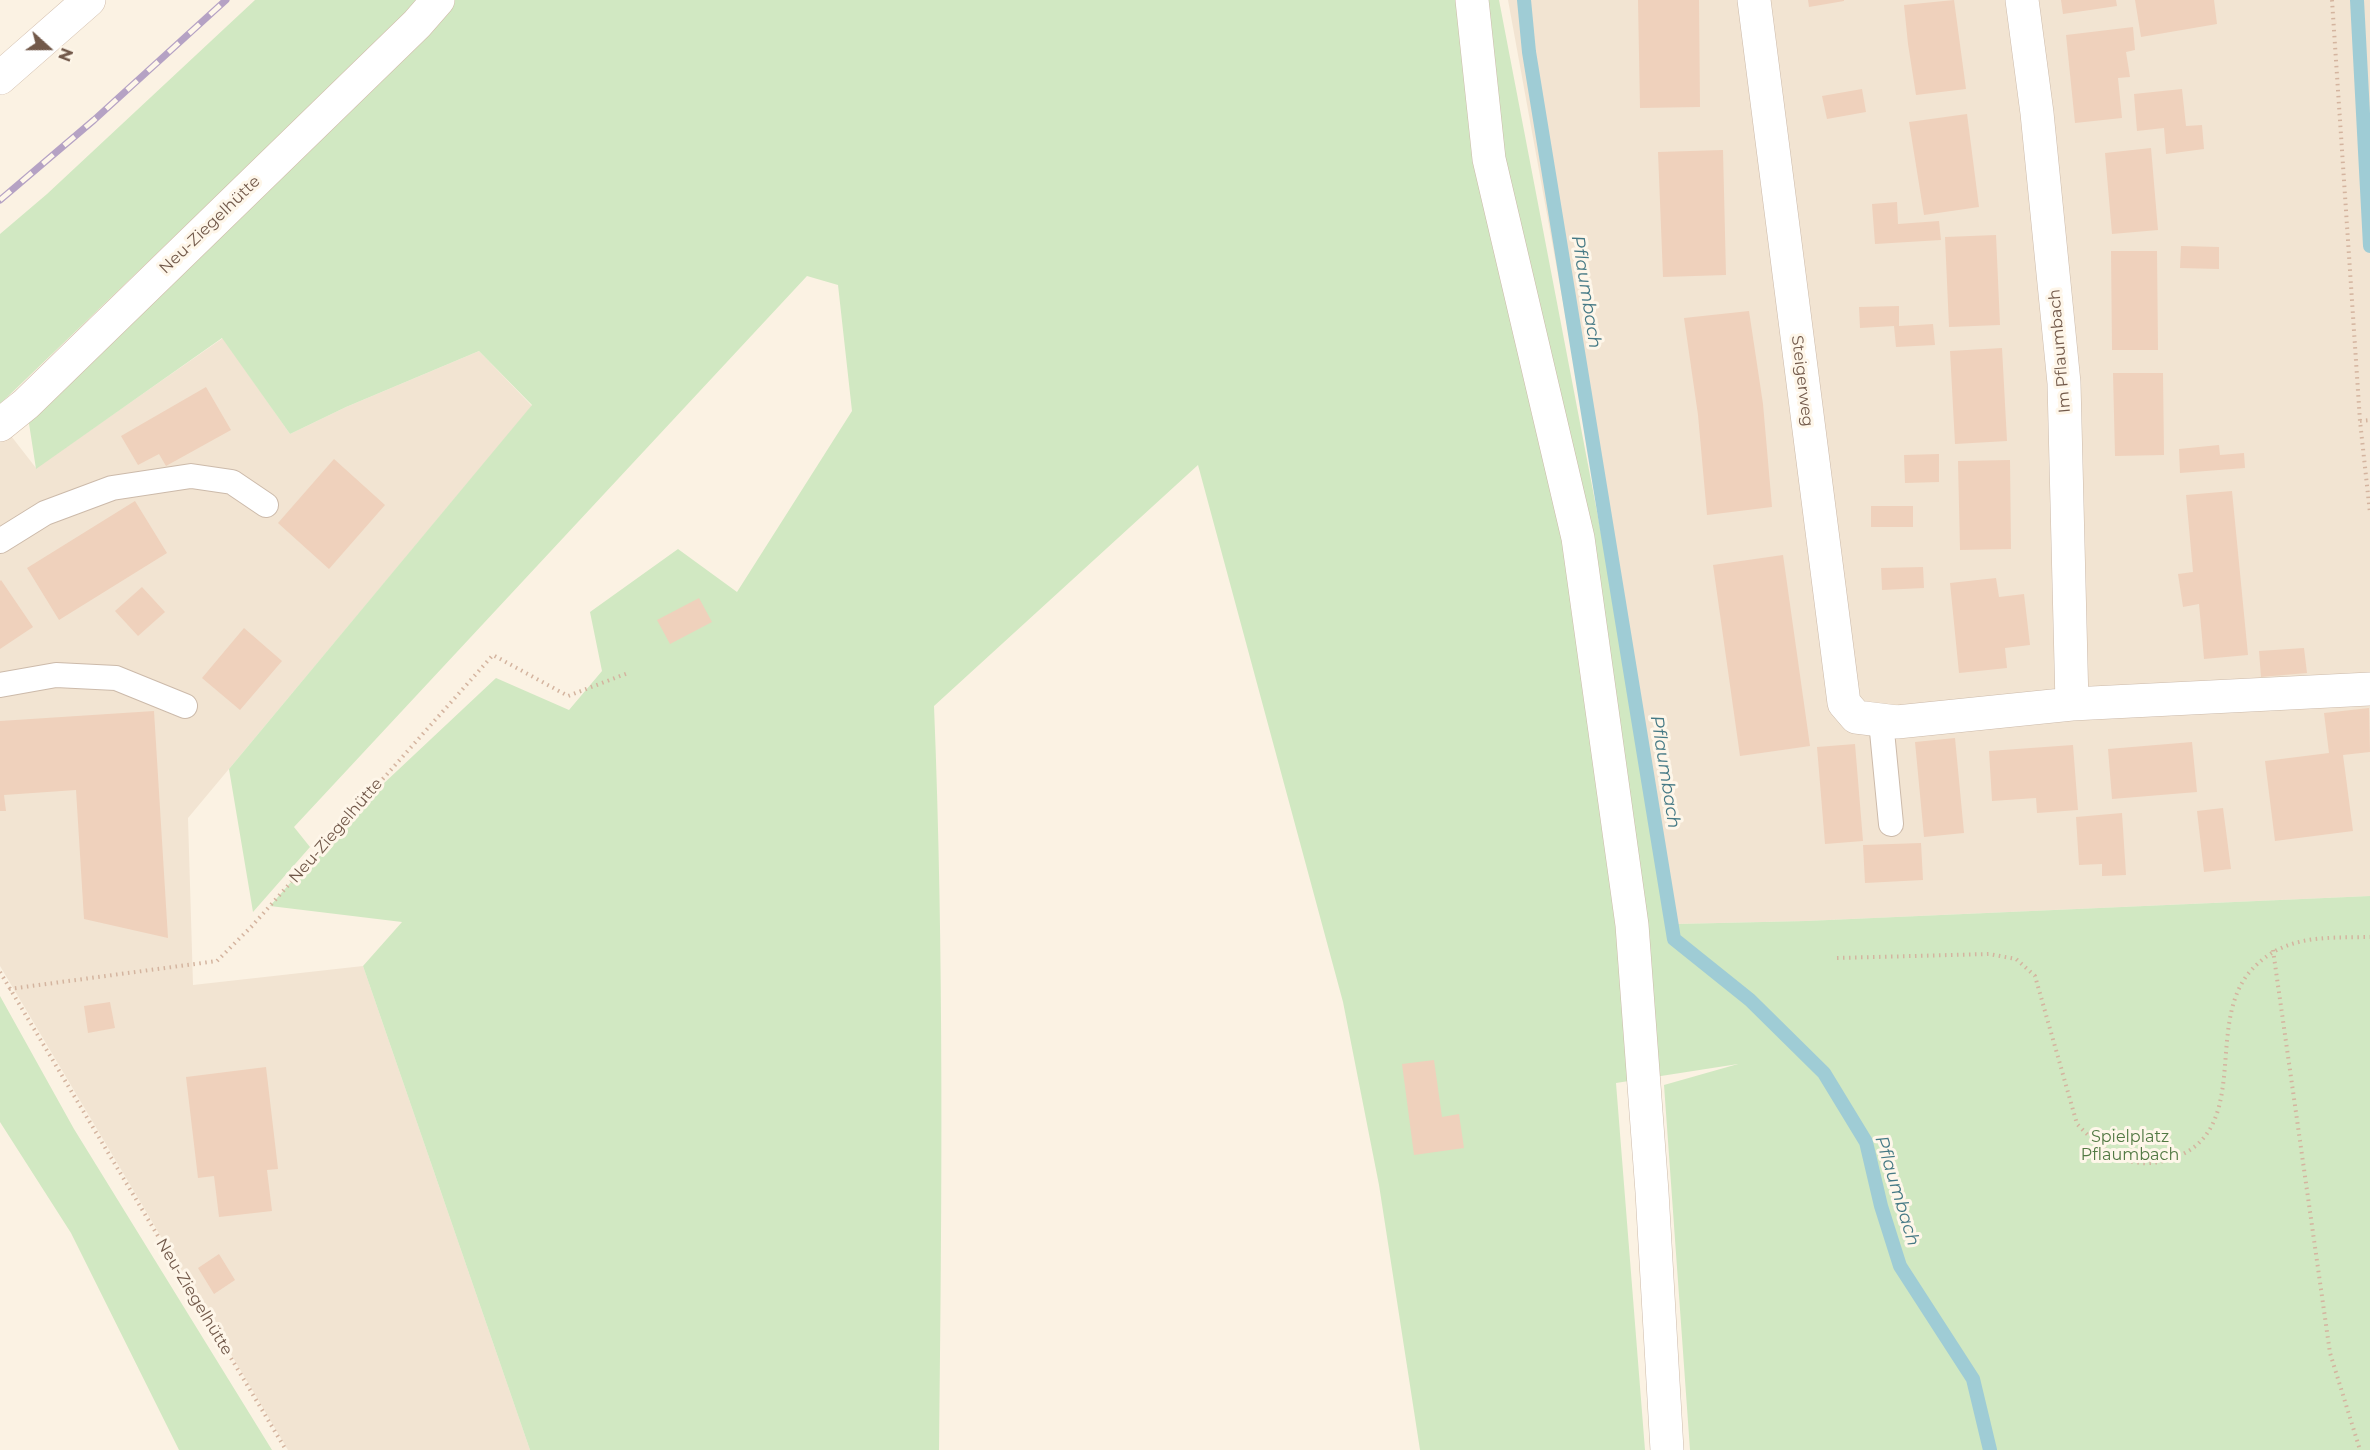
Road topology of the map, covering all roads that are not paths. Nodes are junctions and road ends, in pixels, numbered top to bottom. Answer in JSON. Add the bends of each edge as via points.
{"nodes":[{"id":1,"x":89,"y":0,"type":"edge"},
{"id":2,"x":1472,"y":0,"type":"edge"},
{"id":3,"x":1754,"y":0,"type":"edge"},
{"id":4,"x":2022,"y":0,"type":"edge"},
{"id":5,"x":428,"y":12,"type":"edge"},
{"id":6,"x":0,"y":78,"type":"edge"},
{"id":7,"x":0,"y":425,"type":"edge"},
{"id":8,"x":266,"y":505,"type":"dead end"},
{"id":9,"x":0,"y":541,"type":"edge"},
{"id":10,"x":0,"y":685,"type":"edge"},
{"id":11,"x":2370,"y":689,"type":"edge"},
{"id":12,"x":2072,"y":704,"type":"junction"},
{"id":13,"x":185,"y":706,"type":"dead end"},
{"id":14,"x":1889,"y":722,"type":"junction"},
{"id":15,"x":1891,"y":824,"type":"dead end"},
{"id":16,"x":1667,"y":1450,"type":"edge"}],
"edges":[{"from":1,"to":6,"type":"street"},
{"from":2,"to":16,"type":"street","via":[[1489,159],[1578,538],[1632,925]]},
{"from":3,"to":14,"type":"street","name":"Steigerweg","via":[[1844,703],[1856,717]]},
{"from":4,"to":12,"type":"street","name":"Im Pflaumbach","via":[[2064,383]]},
{"from":5,"to":7,"type":"street","name":"Neu-Ziegelhütte","via":[[26,405]]},
{"from":8,"to":9,"type":"lane","via":[[232,482],[191,476],[112,488],[45,513]]},
{"from":10,"to":13,"type":"lane","via":[[56,675],[116,678]]},
{"from":11,"to":12,"type":"street"},
{"from":12,"to":14,"type":"street"},
{"from":14,"to":15,"type":"lane"}]}
